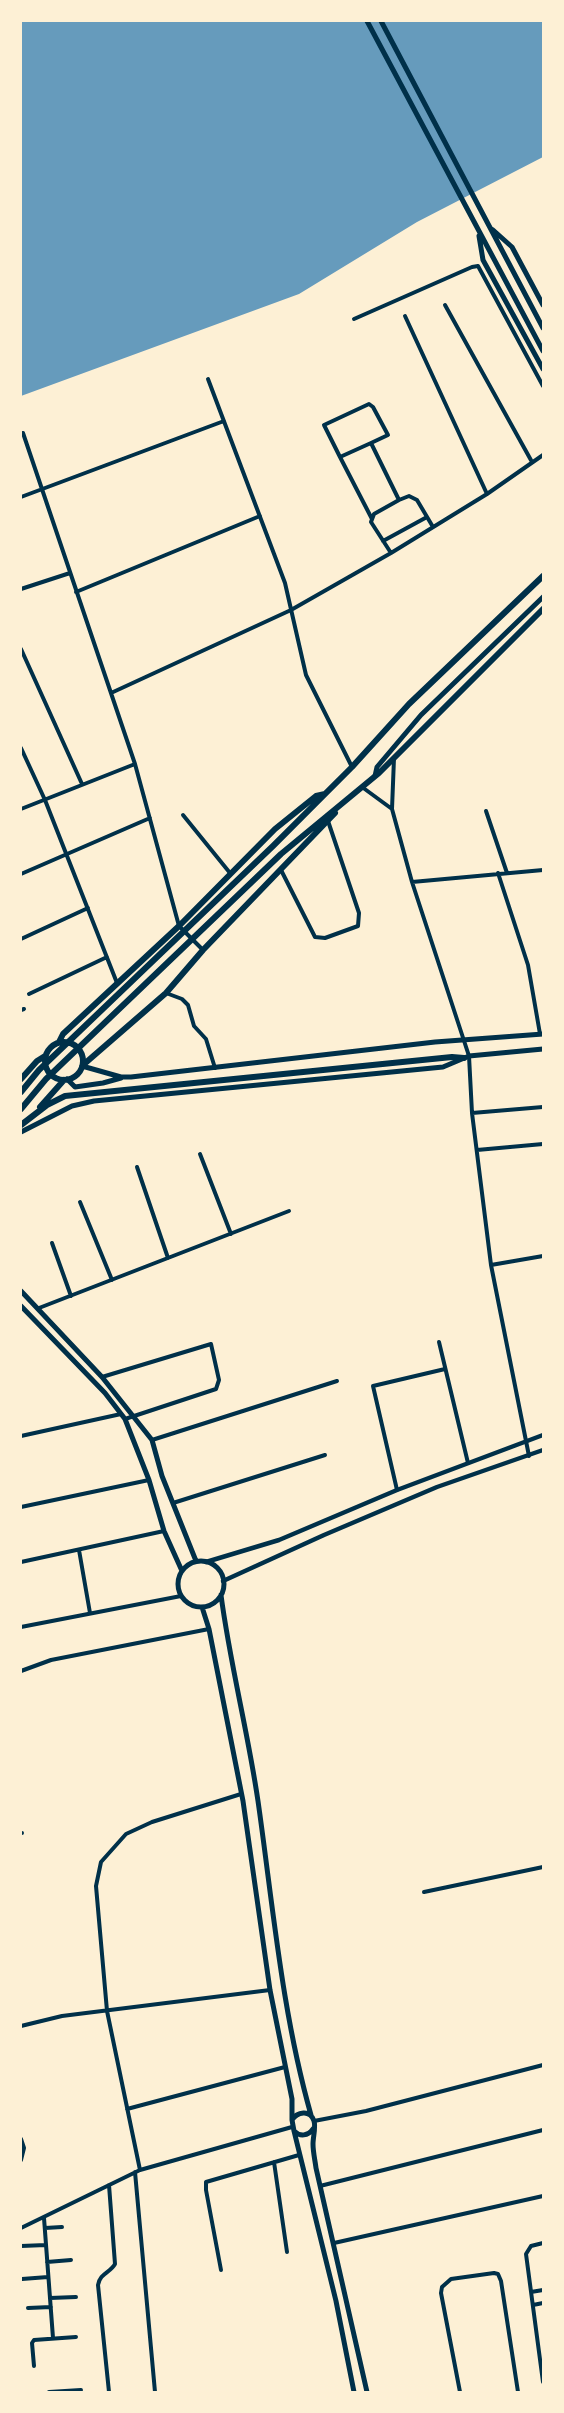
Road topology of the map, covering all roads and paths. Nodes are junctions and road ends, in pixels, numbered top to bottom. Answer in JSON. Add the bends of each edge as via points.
{"nodes":[{"id":1,"x":367,"y":21,"type":"edge"},
{"id":2,"x":381,"y":21,"type":"edge"},
{"id":3,"x":489,"y":225,"type":"junction"},
{"id":4,"x":478,"y":229,"type":"junction"},
{"id":5,"x":445,"y":305,"type":"dead end"},
{"id":6,"x":543,"y":305,"type":"edge"},
{"id":7,"x":405,"y":316,"type":"dead end"},
{"id":8,"x":354,"y":319,"type":"dead end"},
{"id":9,"x":543,"y":328,"type":"edge"},
{"id":10,"x":543,"y":351,"type":"edge"},
{"id":11,"x":543,"y":369,"type":"edge"},
{"id":12,"x":208,"y":379,"type":"dead end"},
{"id":13,"x":543,"y":386,"type":"edge"},
{"id":14,"x":224,"y":421,"type":"junction"},
{"id":15,"x":23,"y":433,"type":"dead end"},
{"id":16,"x":370,"y":443,"type":"junction"},
{"id":17,"x":543,"y":455,"type":"edge"},
{"id":18,"x":340,"y":457,"type":"junction"},
{"id":19,"x":532,"y":462,"type":"junction"},
{"id":20,"x":43,"y":488,"type":"junction"},
{"id":21,"x":487,"y":494,"type":"junction"},
{"id":22,"x":21,"y":497,"type":"edge"},
{"id":23,"x":399,"y":500,"type":"junction"},
{"id":24,"x":260,"y":516,"type":"junction"},
{"id":25,"x":427,"y":517,"type":"junction"},
{"id":26,"x":372,"y":519,"type":"junction"},
{"id":27,"x":433,"y":527,"type":"junction"},
{"id":28,"x":383,"y":541,"type":"junction"},
{"id":29,"x":391,"y":553,"type":"junction"},
{"id":30,"x":70,"y":573,"type":"junction"},
{"id":31,"x":543,"y":576,"type":"edge"},
{"id":32,"x":21,"y":589,"type":"edge"},
{"id":33,"x":76,"y":592,"type":"junction"},
{"id":34,"x":543,"y":597,"type":"edge"},
{"id":35,"x":543,"y":609,"type":"edge"},
{"id":36,"x":291,"y":610,"type":"junction"},
{"id":37,"x":21,"y":649,"type":"edge"},
{"id":38,"x":111,"y":693,"type":"junction"},
{"id":39,"x":21,"y":748,"type":"edge"},
{"id":40,"x":394,"y":758,"type":"junction"},
{"id":41,"x":135,"y":764,"type":"junction"},
{"id":42,"x":352,"y":768,"type":"junction"},
{"id":43,"x":375,"y":776,"type":"junction"},
{"id":44,"x":82,"y":784,"type":"junction"},
{"id":45,"x":362,"y":787,"type":"junction"},
{"id":46,"x":326,"y":794,"type":"junction"},
{"id":47,"x":352,"y":795,"type":"junction"},
{"id":48,"x":45,"y":800,"type":"junction"},
{"id":49,"x":21,"y":809,"type":"edge"},
{"id":50,"x":392,"y":809,"type":"junction"},
{"id":51,"x":486,"y":811,"type":"dead end"},
{"id":52,"x":183,"y":815,"type":"dead end"},
{"id":53,"x":150,"y":818,"type":"junction"},
{"id":54,"x":328,"y":821,"type":"junction"},
{"id":55,"x":67,"y":854,"type":"junction"},
{"id":56,"x":281,"y":870,"type":"junction"},
{"id":57,"x":543,"y":870,"type":"edge"},
{"id":58,"x":230,"y":873,"type":"junction"},
{"id":59,"x":498,"y":873,"type":"junction"},
{"id":60,"x":507,"y":873,"type":"junction"},
{"id":61,"x":21,"y":874,"type":"edge"},
{"id":62,"x":412,"y":882,"type":"junction"},
{"id":63,"x":88,"y":908,"type":"junction"},
{"id":64,"x":178,"y":926,"type":"junction"},
{"id":65,"x":21,"y":939,"type":"edge"},
{"id":66,"x":203,"y":950,"type":"junction"},
{"id":67,"x":107,"y":957,"type":"junction"},
{"id":68,"x":117,"y":984,"type":"junction"},
{"id":69,"x":165,"y":993,"type":"junction"},
{"id":70,"x":29,"y":994,"type":"dead end"},
{"id":71,"x":542,"y":1034,"type":"edge"},
{"id":72,"x":465,"y":1041,"type":"junction"},
{"id":73,"x":59,"y":1042,"type":"junction"},
{"id":74,"x":543,"y":1049,"type":"edge"},
{"id":75,"x":45,"y":1056,"type":"junction"},
{"id":76,"x":467,"y":1057,"type":"junction"},
{"id":77,"x":82,"y":1066,"type":"junction"},
{"id":78,"x":215,"y":1069,"type":"junction"},
{"id":79,"x":124,"y":1077,"type":"junction"},
{"id":80,"x":21,"y":1079,"type":"edge"},
{"id":81,"x":65,"y":1080,"type":"junction"},
{"id":82,"x":21,"y":1092,"type":"edge"},
{"id":83,"x":543,"y":1107,"type":"edge"},
{"id":84,"x":21,"y":1109,"type":"edge"},
{"id":85,"x":472,"y":1113,"type":"junction"},
{"id":86,"x":21,"y":1125,"type":"edge"},
{"id":87,"x":21,"y":1131,"type":"edge"},
{"id":88,"x":543,"y":1144,"type":"edge"},
{"id":89,"x":477,"y":1150,"type":"junction"},
{"id":90,"x":200,"y":1154,"type":"dead end"},
{"id":91,"x":137,"y":1167,"type":"dead end"},
{"id":92,"x":80,"y":1202,"type":"dead end"},
{"id":93,"x":289,"y":1211,"type":"dead end"},
{"id":94,"x":231,"y":1234,"type":"junction"},
{"id":95,"x":52,"y":1243,"type":"dead end"},
{"id":96,"x":543,"y":1256,"type":"edge"},
{"id":97,"x":168,"y":1258,"type":"junction"},
{"id":98,"x":491,"y":1265,"type":"junction"},
{"id":99,"x":112,"y":1280,"type":"junction"},
{"id":100,"x":21,"y":1291,"type":"edge"},
{"id":101,"x":71,"y":1296,"type":"junction"},
{"id":102,"x":21,"y":1306,"type":"edge"},
{"id":103,"x":39,"y":1308,"type":"junction"},
{"id":104,"x":439,"y":1342,"type":"dead end"},
{"id":105,"x":446,"y":1370,"type":"junction"},
{"id":106,"x":102,"y":1377,"type":"junction"},
{"id":107,"x":337,"y":1382,"type":"dead end"},
{"id":108,"x":133,"y":1415,"type":"junction"},
{"id":109,"x":123,"y":1416,"type":"junction"},
{"id":110,"x":543,"y":1435,"type":"edge"},
{"id":111,"x":21,"y":1436,"type":"edge"},
{"id":112,"x":152,"y":1440,"type":"junction"},
{"id":113,"x":526,"y":1442,"type":"junction"},
{"id":114,"x":543,"y":1450,"type":"edge"},
{"id":115,"x":325,"y":1455,"type":"dead end"},
{"id":116,"x":529,"y":1455,"type":"junction"},
{"id":117,"x":468,"y":1463,"type":"junction"},
{"id":118,"x":149,"y":1480,"type":"junction"},
{"id":119,"x":397,"y":1490,"type":"junction"},
{"id":120,"x":172,"y":1503,"type":"junction"},
{"id":121,"x":21,"y":1507,"type":"edge"},
{"id":122,"x":164,"y":1531,"type":"junction"},
{"id":123,"x":79,"y":1550,"type":"junction"},
{"id":124,"x":21,"y":1562,"type":"edge"},
{"id":125,"x":196,"y":1562,"type":"junction"},
{"id":126,"x":206,"y":1562,"type":"junction"},
{"id":127,"x":182,"y":1571,"type":"junction"},
{"id":128,"x":224,"y":1581,"type":"junction"},
{"id":129,"x":221,"y":1594,"type":"junction"},
{"id":130,"x":181,"y":1596,"type":"junction"},
{"id":131,"x":202,"y":1607,"type":"junction"},
{"id":132,"x":90,"y":1613,"type":"junction"},
{"id":133,"x":21,"y":1627,"type":"edge"},
{"id":134,"x":209,"y":1629,"type":"junction"},
{"id":135,"x":21,"y":1671,"type":"edge"},
{"id":136,"x":241,"y":1794,"type":"junction"},
{"id":137,"x":543,"y":1867,"type":"edge"},
{"id":138,"x":424,"y":1892,"type":"dead end"},
{"id":139,"x":270,"y":1990,"type":"junction"},
{"id":140,"x":107,"y":2011,"type":"junction"},
{"id":141,"x":21,"y":2026,"type":"edge"},
{"id":142,"x":543,"y":2065,"type":"edge"},
{"id":143,"x":285,"y":2067,"type":"junction"},
{"id":144,"x":127,"y":2109,"type":"junction"},
{"id":145,"x":310,"y":2115,"type":"junction"},
{"id":146,"x":292,"y":2120,"type":"junction"},
{"id":147,"x":314,"y":2121,"type":"junction"},
{"id":148,"x":293,"y":2129,"type":"junction"},
{"id":149,"x":313,"y":2129,"type":"junction"},
{"id":150,"x":543,"y":2130,"type":"edge"},
{"id":151,"x":21,"y":2139,"type":"edge"},
{"id":152,"x":299,"y":2155,"type":"junction"},
{"id":153,"x":21,"y":2160,"type":"edge"},
{"id":154,"x":274,"y":2162,"type":"junction"},
{"id":155,"x":137,"y":2171,"type":"junction"},
{"id":156,"x":108,"y":2186,"type":"junction"},
{"id":157,"x":320,"y":2186,"type":"junction"},
{"id":158,"x":543,"y":2196,"type":"edge"},
{"id":159,"x":44,"y":2218,"type":"junction"},
{"id":160,"x":62,"y":2227,"type":"dead end"},
{"id":161,"x":21,"y":2228,"type":"edge"},
{"id":162,"x":45,"y":2228,"type":"junction"},
{"id":163,"x":334,"y":2242,"type":"junction"},
{"id":164,"x":543,"y":2243,"type":"edge"},
{"id":165,"x":46,"y":2245,"type":"junction"},
{"id":166,"x":21,"y":2246,"type":"edge"},
{"id":167,"x":287,"y":2252,"type":"dead end"},
{"id":168,"x":71,"y":2260,"type":"dead end"},
{"id":169,"x":47,"y":2262,"type":"junction"},
{"id":170,"x":221,"y":2270,"type":"dead end"},
{"id":171,"x":48,"y":2277,"type":"junction"},
{"id":172,"x":22,"y":2279,"type":"edge"},
{"id":173,"x":543,"y":2290,"type":"edge"},
{"id":174,"x":531,"y":2292,"type":"junction"},
{"id":175,"x":76,"y":2297,"type":"dead end"},
{"id":176,"x":50,"y":2298,"type":"junction"},
{"id":177,"x":543,"y":2303,"type":"edge"},
{"id":178,"x":533,"y":2305,"type":"junction"},
{"id":179,"x":51,"y":2307,"type":"junction"},
{"id":180,"x":28,"y":2308,"type":"dead end"},
{"id":181,"x":76,"y":2337,"type":"dead end"},
{"id":182,"x":53,"y":2338,"type":"junction"},
{"id":183,"x":542,"y":2362,"type":"edge"},
{"id":184,"x":34,"y":2366,"type":"dead end"},
{"id":185,"x":542,"y":2372,"type":"edge"},
{"id":186,"x":543,"y":2382,"type":"edge"},
{"id":187,"x":81,"y":2390,"type":"dead end"},
{"id":188,"x":49,"y":2392,"type":"edge"},
{"id":189,"x":109,"y":2392,"type":"edge"},
{"id":190,"x":155,"y":2392,"type":"edge"},
{"id":191,"x":354,"y":2392,"type":"edge"},
{"id":192,"x":367,"y":2392,"type":"edge"},
{"id":193,"x":460,"y":2392,"type":"edge"},
{"id":194,"x":518,"y":2392,"type":"edge"}],
"edges":[{"from":1,"to":4,"type":"main road"},
{"from":2,"to":3,"type":"main road"},
{"from":3,"to":6,"type":"main road","via":[[512,247]]},
{"from":3,"to":9,"type":"main road"},
{"from":4,"to":10,"type":"main road"},
{"from":4,"to":11,"type":"main road","via":[[483,260]]},
{"from":5,"to":19,"type":"street"},
{"from":7,"to":21,"type":"street"},
{"from":8,"to":13,"type":"street","via":[[478,266]]},
{"from":12,"to":14,"type":"street"},
{"from":14,"to":20,"type":"street"},
{"from":14,"to":24,"type":"street"},
{"from":15,"to":20,"type":"street"},
{"from":16,"to":18,"type":"street"},
{"from":16,"to":18,"type":"street","via":[[388,435],[373,407],[365,404],[324,425]]},
{"from":16,"to":23,"type":"street"},
{"from":17,"to":19,"type":"street"},
{"from":18,"to":26,"type":"street"},
{"from":19,"to":21,"type":"street"},
{"from":20,"to":22,"type":"street"},
{"from":20,"to":30,"type":"street"},
{"from":21,"to":27,"type":"street"},
{"from":23,"to":25,"type":"street","via":[[413,497]]},
{"from":23,"to":26,"type":"street"},
{"from":24,"to":33,"type":"street"},
{"from":24,"to":36,"type":"street"},
{"from":25,"to":27,"type":"street"},
{"from":25,"to":28,"type":"street"},
{"from":26,"to":28,"type":"street"},
{"from":27,"to":29,"type":"street"},
{"from":28,"to":29,"type":"street"},
{"from":29,"to":36,"type":"street"},
{"from":30,"to":32,"type":"street"},
{"from":30,"to":33,"type":"street"},
{"from":31,"to":42,"type":"main road","via":[[409,704]]},
{"from":33,"to":38,"type":"street"},
{"from":34,"to":43,"type":"main road","via":[[421,714],[377,767]]},
{"from":35,"to":40,"type":"main road"},
{"from":36,"to":38,"type":"street"},
{"from":36,"to":42,"type":"street","via":[[306,675]]},
{"from":37,"to":44,"type":"street"},
{"from":38,"to":41,"type":"street"},
{"from":39,"to":48,"type":"street"},
{"from":40,"to":43,"type":"main road"},
{"from":40,"to":50,"type":"street"},
{"from":41,"to":44,"type":"street"},
{"from":41,"to":53,"type":"street"},
{"from":42,"to":46,"type":"main road"},
{"from":43,"to":45,"type":"main road"},
{"from":44,"to":48,"type":"street"},
{"from":45,"to":47,"type":"main road"},
{"from":45,"to":50,"type":"street"},
{"from":46,"to":58,"type":"main road","via":[[316,796],[275,829]]},
{"from":46,"to":82,"type":"main road","via":[[39,1070]]},
{"from":47,"to":54,"type":"main road"},
{"from":47,"to":84,"type":"main road","via":[[281,854],[46,1079]]},
{"from":48,"to":49,"type":"street"},
{"from":48,"to":55,"type":"street"},
{"from":50,"to":62,"type":"street"},
{"from":51,"to":60,"type":"street"},
{"from":52,"to":58,"type":"street"},
{"from":53,"to":55,"type":"street"},
{"from":53,"to":64,"type":"street"},
{"from":54,"to":56,"type":"main road"},
{"from":54,"to":56,"type":"street","via":[[359,913],[358,926],[317,938]]},
{"from":55,"to":61,"type":"street"},
{"from":55,"to":63,"type":"street"},
{"from":56,"to":66,"type":"main road"},
{"from":57,"to":60,"type":"street"},
{"from":58,"to":64,"type":"main road"},
{"from":59,"to":60,"type":"street"},
{"from":59,"to":62,"type":"street"},
{"from":59,"to":71,"type":"street","via":[[528,965]]},
{"from":62,"to":72,"type":"street"},
{"from":63,"to":65,"type":"street"},
{"from":63,"to":67,"type":"street"},
{"from":64,"to":66,"type":"street"},
{"from":64,"to":68,"type":"main road"},
{"from":66,"to":69,"type":"main road"},
{"from":67,"to":68,"type":"street"},
{"from":67,"to":70,"type":"street"},
{"from":68,"to":73,"type":"main road"},
{"from":69,"to":77,"type":"main road"},
{"from":69,"to":78,"type":"street","via":[[188,1005],[194,1026],[206,1039]]},
{"from":71,"to":72,"type":"main road"},
{"from":72,"to":76,"type":"street"},
{"from":72,"to":78,"type":"main road"},
{"from":73,"to":75,"type":"main road"},
{"from":73,"to":77,"type":"main road","via":[[77,1047],[83,1058]]},
{"from":74,"to":76,"type":"main road"},
{"from":75,"to":80,"type":"main road"},
{"from":75,"to":81,"type":"main road","via":[[48,1071]]},
{"from":76,"to":85,"type":"street"},
{"from":76,"to":86,"type":"main road","via":[[65,1096],[47,1104]]},
{"from":76,"to":87,"type":"main road","via":[[443,1067],[94,1101]]},
{"from":77,"to":79,"type":"main road"},
{"from":77,"to":81,"type":"main road","via":[[76,1076]]},
{"from":78,"to":79,"type":"main road"},
{"from":79,"to":81,"type":"main road","via":[[75,1087]]},
{"from":81,"to":87,"type":"main road"},
{"from":83,"to":85,"type":"street"},
{"from":85,"to":89,"type":"street"},
{"from":88,"to":89,"type":"street"},
{"from":89,"to":98,"type":"street"},
{"from":90,"to":94,"type":"street"},
{"from":91,"to":97,"type":"street"},
{"from":92,"to":99,"type":"street"},
{"from":93,"to":94,"type":"street"},
{"from":94,"to":97,"type":"street"},
{"from":95,"to":101,"type":"street"},
{"from":96,"to":98,"type":"street"},
{"from":97,"to":99,"type":"street"},
{"from":98,"to":113,"type":"street"},
{"from":99,"to":101,"type":"street"},
{"from":100,"to":103,"type":"main road"},
{"from":101,"to":103,"type":"street"},
{"from":102,"to":109,"type":"main road"},
{"from":103,"to":106,"type":"main road"},
{"from":104,"to":105,"type":"street"},
{"from":105,"to":117,"type":"street"},
{"from":105,"to":119,"type":"street","via":[[373,1386]]},
{"from":106,"to":108,"type":"main road"},
{"from":106,"to":108,"type":"street","via":[[211,1344],[219,1380],[216,1389]]},
{"from":107,"to":112,"type":"street"},
{"from":108,"to":109,"type":"street"},
{"from":108,"to":112,"type":"main road"},
{"from":109,"to":111,"type":"street"},
{"from":109,"to":118,"type":"main road"},
{"from":110,"to":113,"type":"street"},
{"from":112,"to":120,"type":"main road"},
{"from":113,"to":116,"type":"street"},
{"from":113,"to":117,"type":"street"},
{"from":114,"to":116,"type":"street"},
{"from":115,"to":120,"type":"street"},
{"from":116,"to":128,"type":"street","via":[[437,1487]]},
{"from":117,"to":119,"type":"street"},
{"from":118,"to":121,"type":"street"},
{"from":118,"to":122,"type":"main road"},
{"from":119,"to":126,"type":"street","via":[[279,1540]]},
{"from":120,"to":125,"type":"main road"},
{"from":122,"to":123,"type":"street"},
{"from":122,"to":127,"type":"main road"},
{"from":123,"to":124,"type":"street"},
{"from":123,"to":132,"type":"street"},
{"from":125,"to":126,"type":"main road"},
{"from":125,"to":127,"type":"main road"},
{"from":126,"to":128,"type":"main road","via":[[218,1569]]},
{"from":127,"to":130,"type":"main road","via":[[178,1583]]},
{"from":128,"to":129,"type":"main road"},
{"from":129,"to":131,"type":"main road"},
{"from":129,"to":145,"type":"main road","via":[[257,1798],[284,1991]]},
{"from":130,"to":131,"type":"main road"},
{"from":130,"to":132,"type":"street"},
{"from":131,"to":134,"type":"main road"},
{"from":132,"to":133,"type":"street"},
{"from":134,"to":135,"type":"street","via":[[51,1660]]},
{"from":134,"to":136,"type":"main road"},
{"from":136,"to":139,"type":"main road"},
{"from":136,"to":140,"type":"street","via":[[126,1834],[100,1862],[96,1886]]},
{"from":137,"to":138,"type":"street"},
{"from":139,"to":140,"type":"street"},
{"from":139,"to":143,"type":"main road"},
{"from":140,"to":141,"type":"street"},
{"from":140,"to":144,"type":"street"},
{"from":142,"to":147,"type":"street"},
{"from":143,"to":144,"type":"street"},
{"from":143,"to":146,"type":"main road"},
{"from":144,"to":155,"type":"street"},
{"from":145,"to":146,"type":"main road","via":[[300,2113]]},
{"from":145,"to":147,"type":"main road"},
{"from":146,"to":148,"type":"main road"},
{"from":147,"to":149,"type":"main road"},
{"from":148,"to":149,"type":"main road","via":[[304,2135]]},
{"from":148,"to":152,"type":"main road"},
{"from":148,"to":155,"type":"street"},
{"from":149,"to":157,"type":"main road"},
{"from":150,"to":157,"type":"street"},
{"from":151,"to":153,"type":"street"},
{"from":152,"to":154,"type":"street"},
{"from":152,"to":191,"type":"main road","via":[[336,2301]]},
{"from":154,"to":167,"type":"street"},
{"from":154,"to":170,"type":"street","via":[[206,2182]]},
{"from":155,"to":156,"type":"street"},
{"from":155,"to":190,"type":"street"},
{"from":156,"to":159,"type":"street"},
{"from":156,"to":189,"type":"street","via":[[115,2264],[102,2275],[98,2285]]},
{"from":157,"to":163,"type":"main road"},
{"from":158,"to":163,"type":"street"},
{"from":159,"to":161,"type":"street"},
{"from":159,"to":162,"type":"street"},
{"from":160,"to":162,"type":"street"},
{"from":162,"to":165,"type":"street"},
{"from":163,"to":192,"type":"main road"},
{"from":164,"to":174,"type":"street","via":[[527,2251]]},
{"from":165,"to":166,"type":"street"},
{"from":165,"to":169,"type":"street"},
{"from":168,"to":169,"type":"street"},
{"from":169,"to":171,"type":"street"},
{"from":171,"to":172,"type":"street"},
{"from":171,"to":176,"type":"street"},
{"from":173,"to":174,"type":"street"},
{"from":174,"to":178,"type":"street"},
{"from":175,"to":176,"type":"street"},
{"from":176,"to":179,"type":"street"},
{"from":177,"to":178,"type":"street"},
{"from":178,"to":183,"type":"street"},
{"from":179,"to":180,"type":"street"},
{"from":179,"to":182,"type":"street"},
{"from":181,"to":182,"type":"street"},
{"from":182,"to":184,"type":"street","via":[[33,2341]]},
{"from":183,"to":185,"type":"street"},
{"from":185,"to":186,"type":"street"},
{"from":187,"to":188,"type":"street"},
{"from":193,"to":194,"type":"street","via":[[441,2290],[448,2280],[494,2273],[501,2281]]}]}
